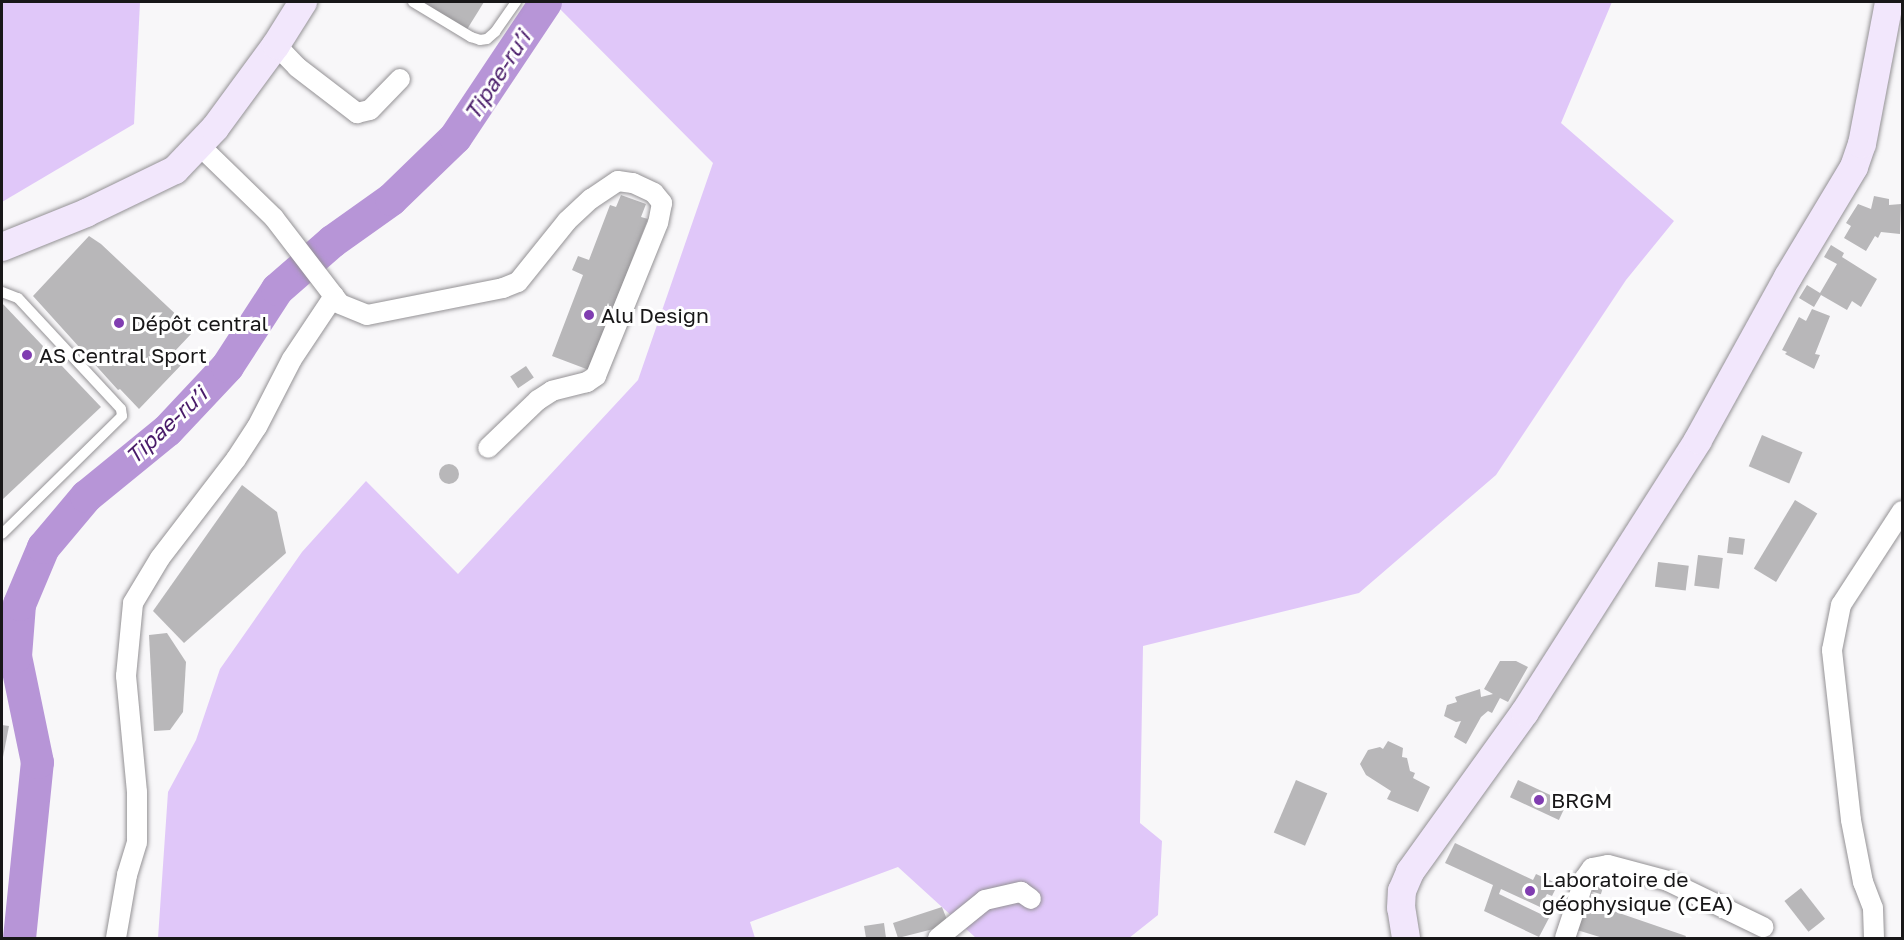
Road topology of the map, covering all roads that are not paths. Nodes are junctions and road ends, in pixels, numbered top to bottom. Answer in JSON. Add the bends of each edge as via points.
{"nodes":[{"id":1,"x":303,"y":2,"type":"edge"},
{"id":2,"x":413,"y":2,"type":"edge"},
{"id":3,"x":516,"y":2,"type":"edge"},
{"id":4,"x":1889,"y":2,"type":"edge"},
{"id":5,"x":276,"y":45,"type":"junction"},
{"id":6,"x":400,"y":79,"type":"dead end"},
{"id":7,"x":199,"y":145,"type":"junction"},
{"id":8,"x":2,"y":247,"type":"edge"},
{"id":9,"x":329,"y":290,"type":"junction"},
{"id":10,"x":2,"y":292,"type":"edge"},
{"id":11,"x":488,"y":448,"type":"dead end"},
{"id":12,"x":1902,"y":510,"type":"edge"},
{"id":13,"x":2,"y":534,"type":"edge"},
{"id":14,"x":1031,"y":899,"type":"dead end"},
{"id":15,"x":1763,"y":927,"type":"dead end"},
{"id":16,"x":116,"y":939,"type":"edge"},
{"id":17,"x":938,"y":939,"type":"edge"},
{"id":18,"x":1406,"y":939,"type":"edge"},
{"id":19,"x":1565,"y":939,"type":"edge"},
{"id":20,"x":1874,"y":939,"type":"edge"}],
"edges":[{"from":1,"to":5,"type":"street"},
{"from":2,"to":3,"type":"lane","via":[[480,40],[495,33]]},
{"from":4,"to":18,"type":"street","via":[[1862,144],[1854,167],[1698,440],[1524,712],[1410,872],[1402,891]]},
{"from":5,"to":6,"type":"street","via":[[297,67],[357,113],[370,110]]},
{"from":5,"to":7,"type":"street"},
{"from":7,"to":8,"type":"street","via":[[175,170],[134,192]]},
{"from":7,"to":9,"type":"street","via":[[246,188],[302,250]]},
{"from":9,"to":11,"type":"street","via":[[340,303],[367,315],[503,288],[518,282],[567,221],[618,181],[654,193],[662,203],[658,224],[596,376],[538,400]]},
{"from":9,"to":16,"type":"street","via":[[242,451],[160,558],[133,603],[126,676],[137,792],[136,842]]},
{"from":10,"to":13,"type":"lane","via":[[18,298],[121,409],[122,416]]},
{"from":12,"to":20,"type":"street","via":[[1841,605],[1832,650],[1851,820],[1863,882],[1873,908]]},
{"from":14,"to":17,"type":"street","via":[[1021,892],[985,900]]},
{"from":15,"to":19,"type":"street","via":[[1668,881],[1608,865],[1592,868],[1585,878]]}]}
